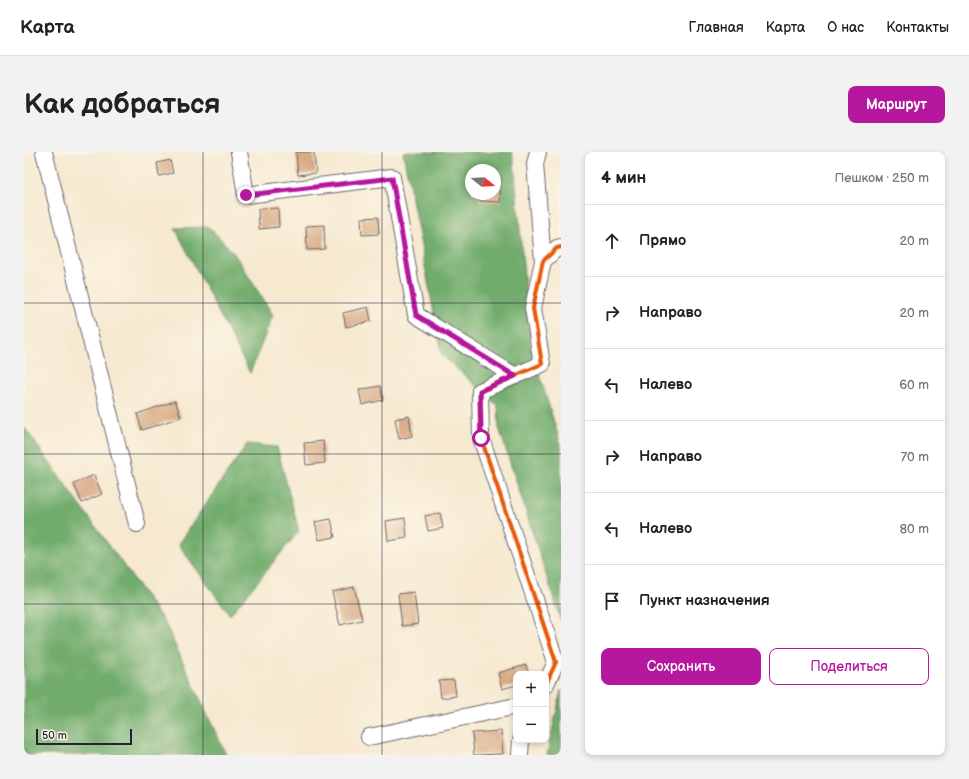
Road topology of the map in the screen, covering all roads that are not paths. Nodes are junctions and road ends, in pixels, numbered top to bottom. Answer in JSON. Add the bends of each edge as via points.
{"nodes":[{"id":1,"x":44,"y":152,"type":"edge"},
{"id":2,"x":240,"y":152,"type":"edge"},
{"id":3,"x":538,"y":152,"type":"edge"},
{"id":4,"x":561,"y":247,"type":"edge"},
{"id":5,"x":543,"y":261,"type":"junction"},
{"id":6,"x":515,"y":376,"type":"junction"},
{"id":7,"x":137,"y":524,"type":"dead end"},
{"id":8,"x":549,"y":677,"type":"edge"},
{"id":9,"x":513,"y":707,"type":"edge"},
{"id":10,"x":369,"y":737,"type":"dead end"},
{"id":11,"x":521,"y":743,"type":"edge"},
{"id":12,"x":520,"y":755,"type":"edge"}],
"edges":[{"from":1,"to":7,"type":"street"},
{"from":2,"to":6,"type":"street","via":[[246,195],[392,178],[416,315]]},
{"from":3,"to":5,"type":"street","via":[[535,164]]},
{"from":4,"to":5,"type":"street"},
{"from":5,"to":6,"type":"street","via":[[533,308],[542,364]]},
{"from":6,"to":8,"type":"street","via":[[480,391],[481,438],[556,662]]},
{"from":9,"to":10,"type":"street"},
{"from":11,"to":12,"type":"street"}]}
